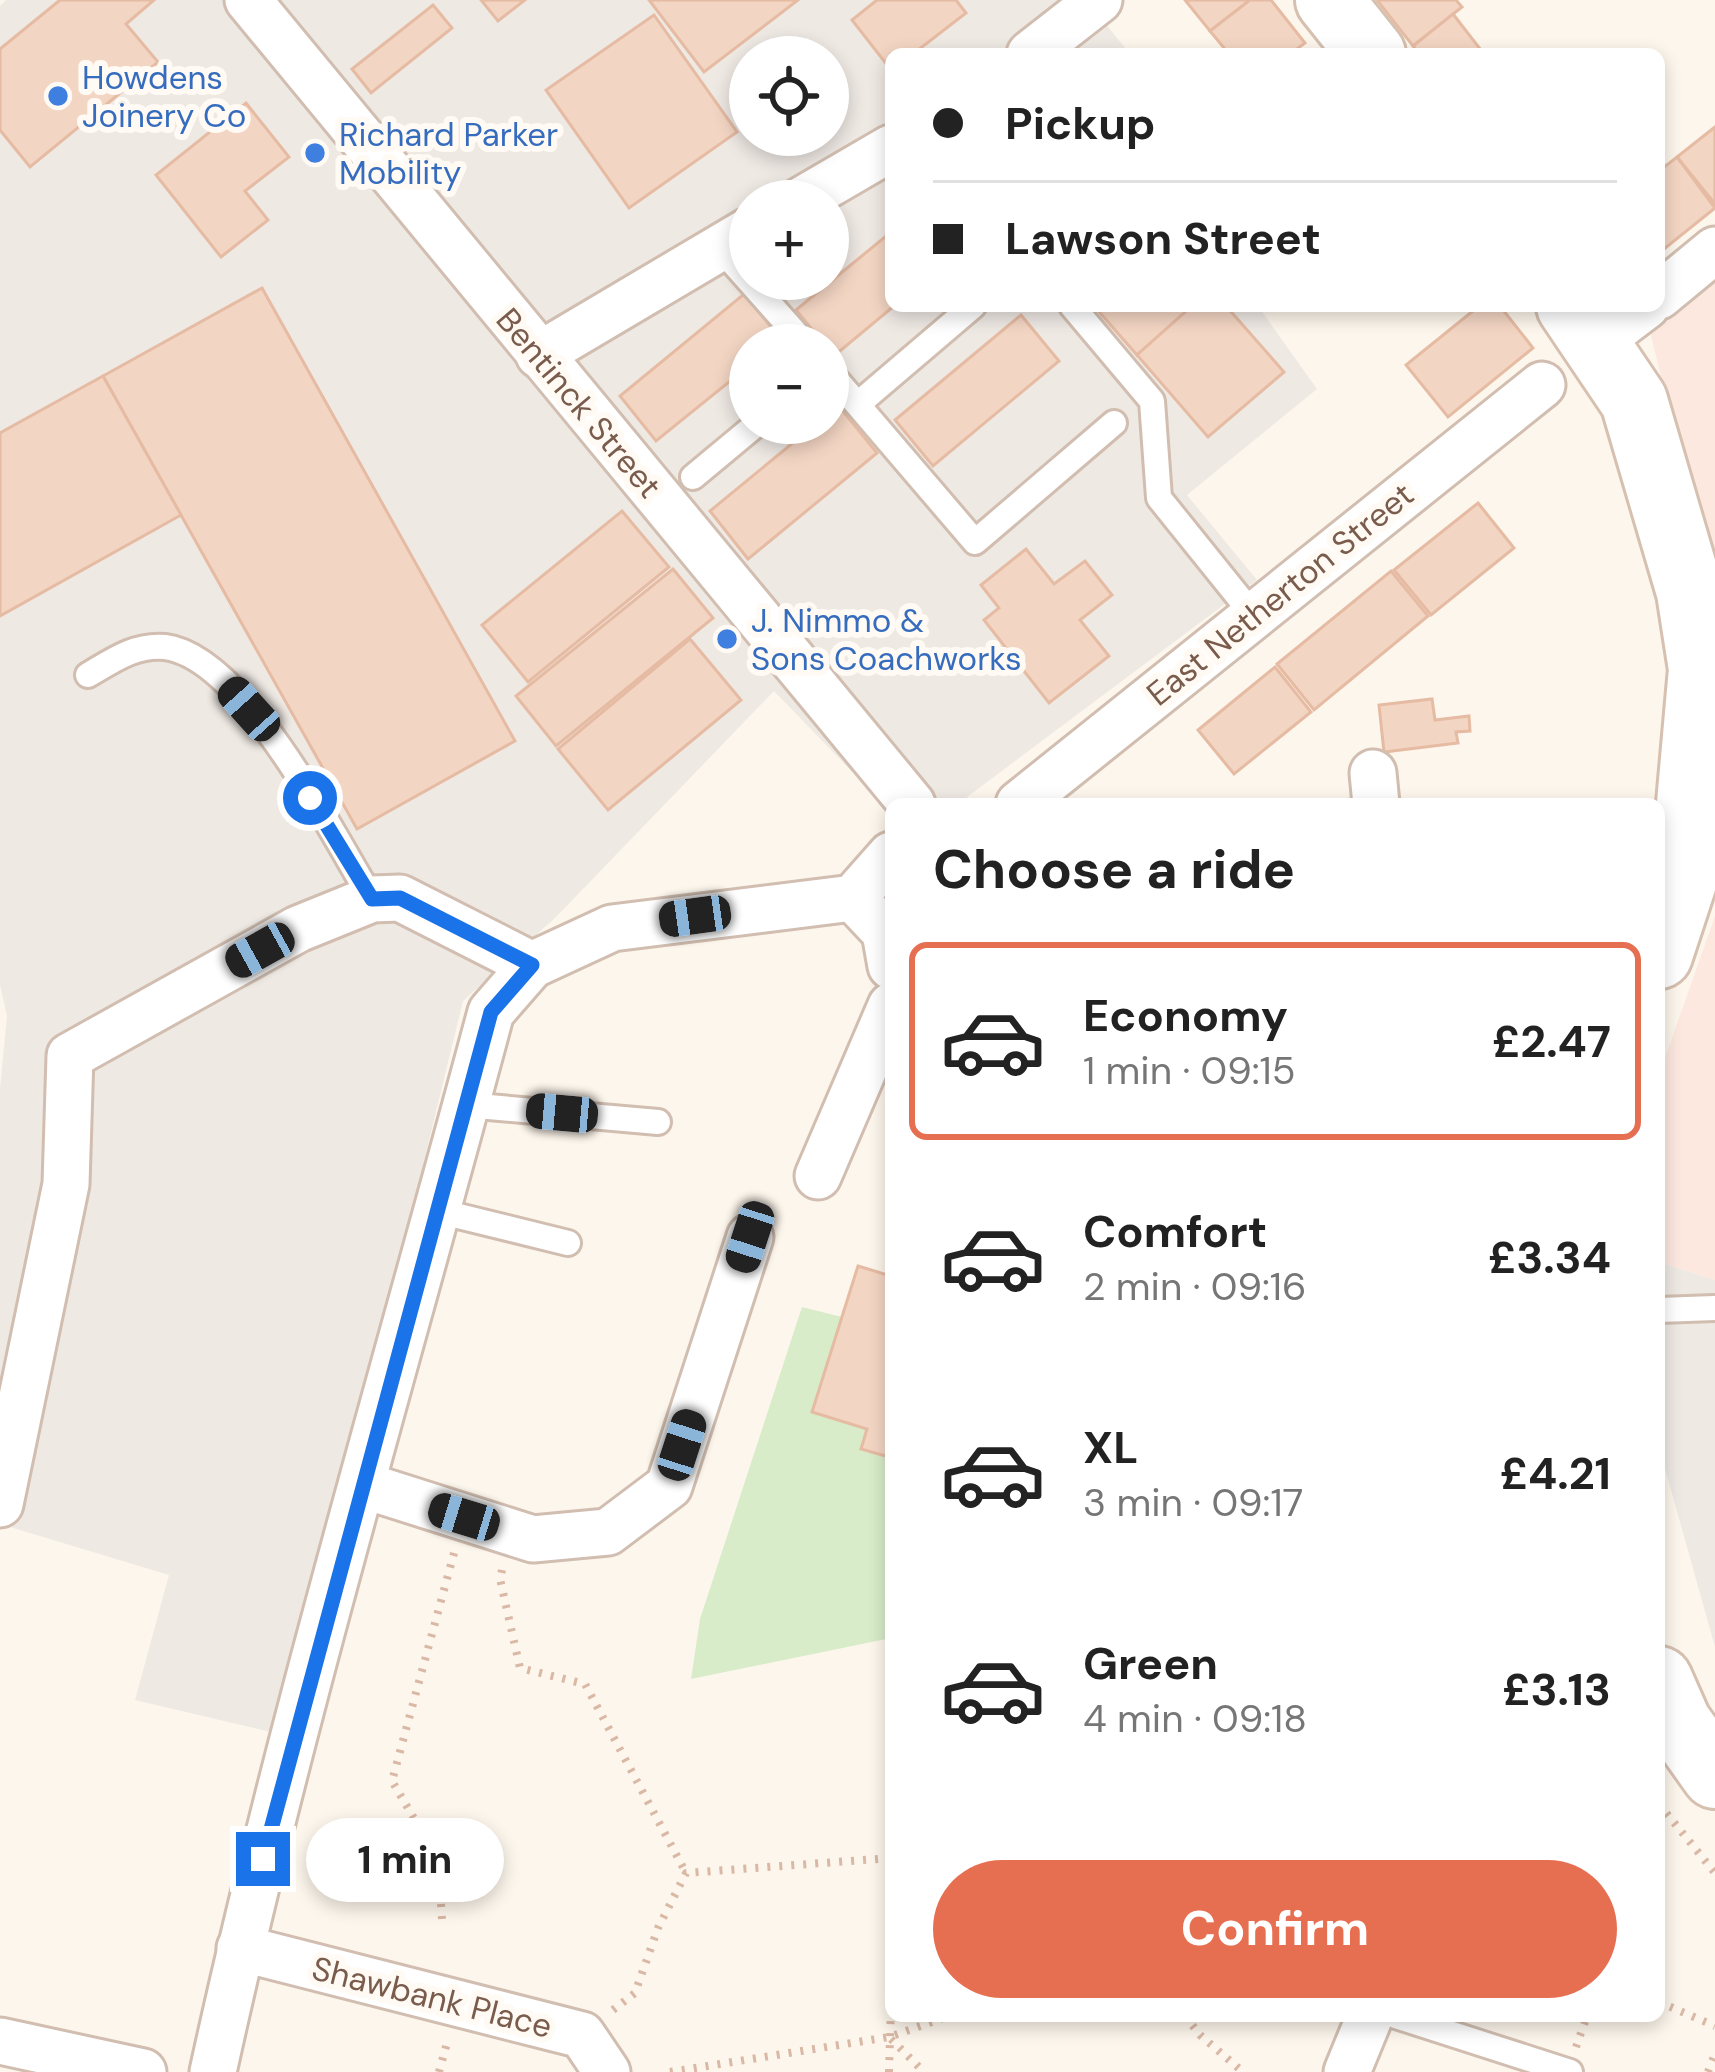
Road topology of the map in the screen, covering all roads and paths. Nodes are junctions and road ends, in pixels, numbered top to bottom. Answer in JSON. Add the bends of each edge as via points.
{"nodes":[{"id":1,"x":248,"y":0,"type":"edge"},
{"id":2,"x":1099,"y":0,"type":"edge"},
{"id":3,"x":1328,"y":0,"type":"edge"},
{"id":4,"x":1038,"y":48,"type":"edge"},
{"id":5,"x":1367,"y":48,"type":"edge"},
{"id":6,"x":885,"y":151,"type":"edge"},
{"id":7,"x":836,"y":180,"type":"edge"},
{"id":8,"x":729,"y":243,"type":"edge"},
{"id":9,"x":1715,"y":250,"type":"edge"},
{"id":10,"x":1665,"y":291,"type":"edge"},
{"id":11,"x":966,"y":312,"type":"edge"},
{"id":12,"x":1077,"y":312,"type":"edge"},
{"id":13,"x":1604,"y":318,"type":"edge"},
{"id":14,"x":538,"y":355,"type":"junction"},
{"id":15,"x":1542,"y":385,"type":"dead end"},
{"id":16,"x":849,"y":394,"type":"edge"},
{"id":17,"x":858,"y":404,"type":"junction"},
{"id":18,"x":1114,"y":422,"type":"dead end"},
{"id":19,"x":732,"y":444,"type":"edge"},
{"id":20,"x":693,"y":476,"type":"dead end"},
{"id":21,"x":1254,"y":616,"type":"junction"},
{"id":22,"x":88,"y":674,"type":"dead end"},
{"id":23,"x":907,"y":798,"type":"edge"},
{"id":24,"x":1026,"y":798,"type":"edge"},
{"id":25,"x":885,"y":862,"type":"edge"},
{"id":26,"x":853,"y":898,"type":"junction"},
{"id":27,"x":372,"y":899,"type":"junction"},
{"id":28,"x":885,"y":932,"type":"edge"},
{"id":29,"x":1665,"y":937,"type":"edge"},
{"id":30,"x":532,"y":965,"type":"junction"},
{"id":31,"x":885,"y":1020,"type":"edge"},
{"id":32,"x":466,"y":1105,"type":"junction"},
{"id":33,"x":658,"y":1122,"type":"dead end"},
{"id":34,"x":818,"y":1176,"type":"dead end"},
{"id":35,"x":438,"y":1211,"type":"junction"},
{"id":36,"x":750,"y":1237,"type":"dead end"},
{"id":37,"x":568,"y":1243,"type":"dead end"},
{"id":38,"x":1715,"y":1308,"type":"edge"},
{"id":39,"x":1665,"y":1310,"type":"edge"},
{"id":40,"x":363,"y":1485,"type":"junction"},
{"id":41,"x":0,"y":1504,"type":"edge"},
{"id":42,"x":464,"y":1517,"type":"junction"},
{"id":43,"x":510,"y":1531,"type":"junction"},
{"id":44,"x":1665,"y":1694,"type":"edge"},
{"id":45,"x":1715,"y":1774,"type":"edge"},
{"id":46,"x":1665,"y":1811,"type":"edge"},
{"id":47,"x":885,"y":1858,"type":"edge"},
{"id":48,"x":686,"y":1873,"type":"junction"},
{"id":49,"x":1715,"y":1873,"type":"edge"},
{"id":50,"x":442,"y":1919,"type":"dead end"},
{"id":51,"x":240,"y":1948,"type":"junction"},
{"id":52,"x":1665,"y":2005,"type":"edge"},
{"id":53,"x":890,"y":2022,"type":"edge"},
{"id":54,"x":933,"y":2022,"type":"edge"},
{"id":55,"x":1190,"y":2022,"type":"edge"},
{"id":56,"x":1368,"y":2022,"type":"edge"},
{"id":57,"x":1415,"y":2022,"type":"edge"},
{"id":58,"x":1715,"y":2026,"type":"edge"},
{"id":59,"x":889,"y":2037,"type":"junction"},
{"id":60,"x":0,"y":2041,"type":"edge"},
{"id":61,"x":594,"y":2054,"type":"edge"},
{"id":62,"x":1715,"y":2054,"type":"edge"},
{"id":63,"x":143,"y":2072,"type":"edge"},
{"id":64,"x":213,"y":2072,"type":"edge"},
{"id":65,"x":670,"y":2072,"type":"edge"},
{"id":66,"x":889,"y":2072,"type":"edge"},
{"id":67,"x":924,"y":2072,"type":"edge"},
{"id":68,"x":1243,"y":2072,"type":"edge"},
{"id":69,"x":1347,"y":2072,"type":"edge"},
{"id":70,"x":1570,"y":2072,"type":"edge"},
{"id":71,"x":1708,"y":2072,"type":"edge"}],
"edges":[{"from":1,"to":14,"type":"street","name":"Bentinck Street"},
{"from":2,"to":4,"type":"street"},
{"from":3,"to":5,"type":"main road"},
{"from":6,"to":7,"type":"street"},
{"from":8,"to":14,"type":"street"},
{"from":9,"to":10,"type":"street"},
{"from":11,"to":17,"type":"lane"},
{"from":12,"to":21,"type":"lane","via":[[1152,400],[1159,498]]},
{"from":13,"to":29,"type":"main road","via":[[1655,466],[1702,669],[1683,882]]},
{"from":14,"to":23,"type":"street","name":"Bentinck Street"},
{"from":15,"to":21,"type":"street","name":"East Netherton Street"},
{"from":16,"to":17,"type":"lane"},
{"from":17,"to":18,"type":"lane","via":[[975,542]]},
{"from":19,"to":20,"type":"lane"},
{"from":21,"to":24,"type":"street","name":"East Netherton Street"},
{"from":22,"to":27,"type":"lane","via":[[131,650],[190,653],[269,731]]},
{"from":25,"to":26,"type":"street"},
{"from":26,"to":28,"type":"street"},
{"from":26,"to":30,"type":"street","via":[[612,928]]},
{"from":27,"to":30,"type":"street","via":[[400,898]]},
{"from":27,"to":41,"type":"street","via":[[298,929],[70,1056],[66,1184]]},
{"from":30,"to":32,"type":"street","via":[[491,1012]]},
{"from":31,"to":34,"type":"street"},
{"from":32,"to":33,"type":"lane"},
{"from":32,"to":35,"type":"street"},
{"from":35,"to":37,"type":"lane"},
{"from":35,"to":40,"type":"street"},
{"from":36,"to":43,"type":"street","via":[[668,1486],[608,1532],[533,1539]]},
{"from":38,"to":39,"type":"lane"},
{"from":40,"to":42,"type":"street"},
{"from":40,"to":51,"type":"street"},
{"from":42,"to":43,"type":"street"},
{"from":42,"to":50,"type":"path","via":[[392,1781],[438,1859]]},
{"from":43,"to":48,"type":"path","via":[[500,1580],[520,1668],[585,1684]]},
{"from":44,"to":45,"type":"main road"},
{"from":46,"to":49,"type":"path"},
{"from":47,"to":48,"type":"path"},
{"from":48,"to":61,"type":"path","via":[[635,1993]]},
{"from":51,"to":61,"type":"street","name":"Shawbank Place"},
{"from":51,"to":64,"type":"street"},
{"from":52,"to":58,"type":"path"},
{"from":53,"to":59,"type":"path"},
{"from":54,"to":59,"type":"path"},
{"from":55,"to":68,"type":"path"},
{"from":56,"to":69,"type":"street"},
{"from":57,"to":70,"type":"lane"},
{"from":59,"to":65,"type":"path"},
{"from":59,"to":66,"type":"path"},
{"from":59,"to":67,"type":"path"},
{"from":60,"to":63,"type":"street"},
{"from":62,"to":71,"type":"path"}]}
